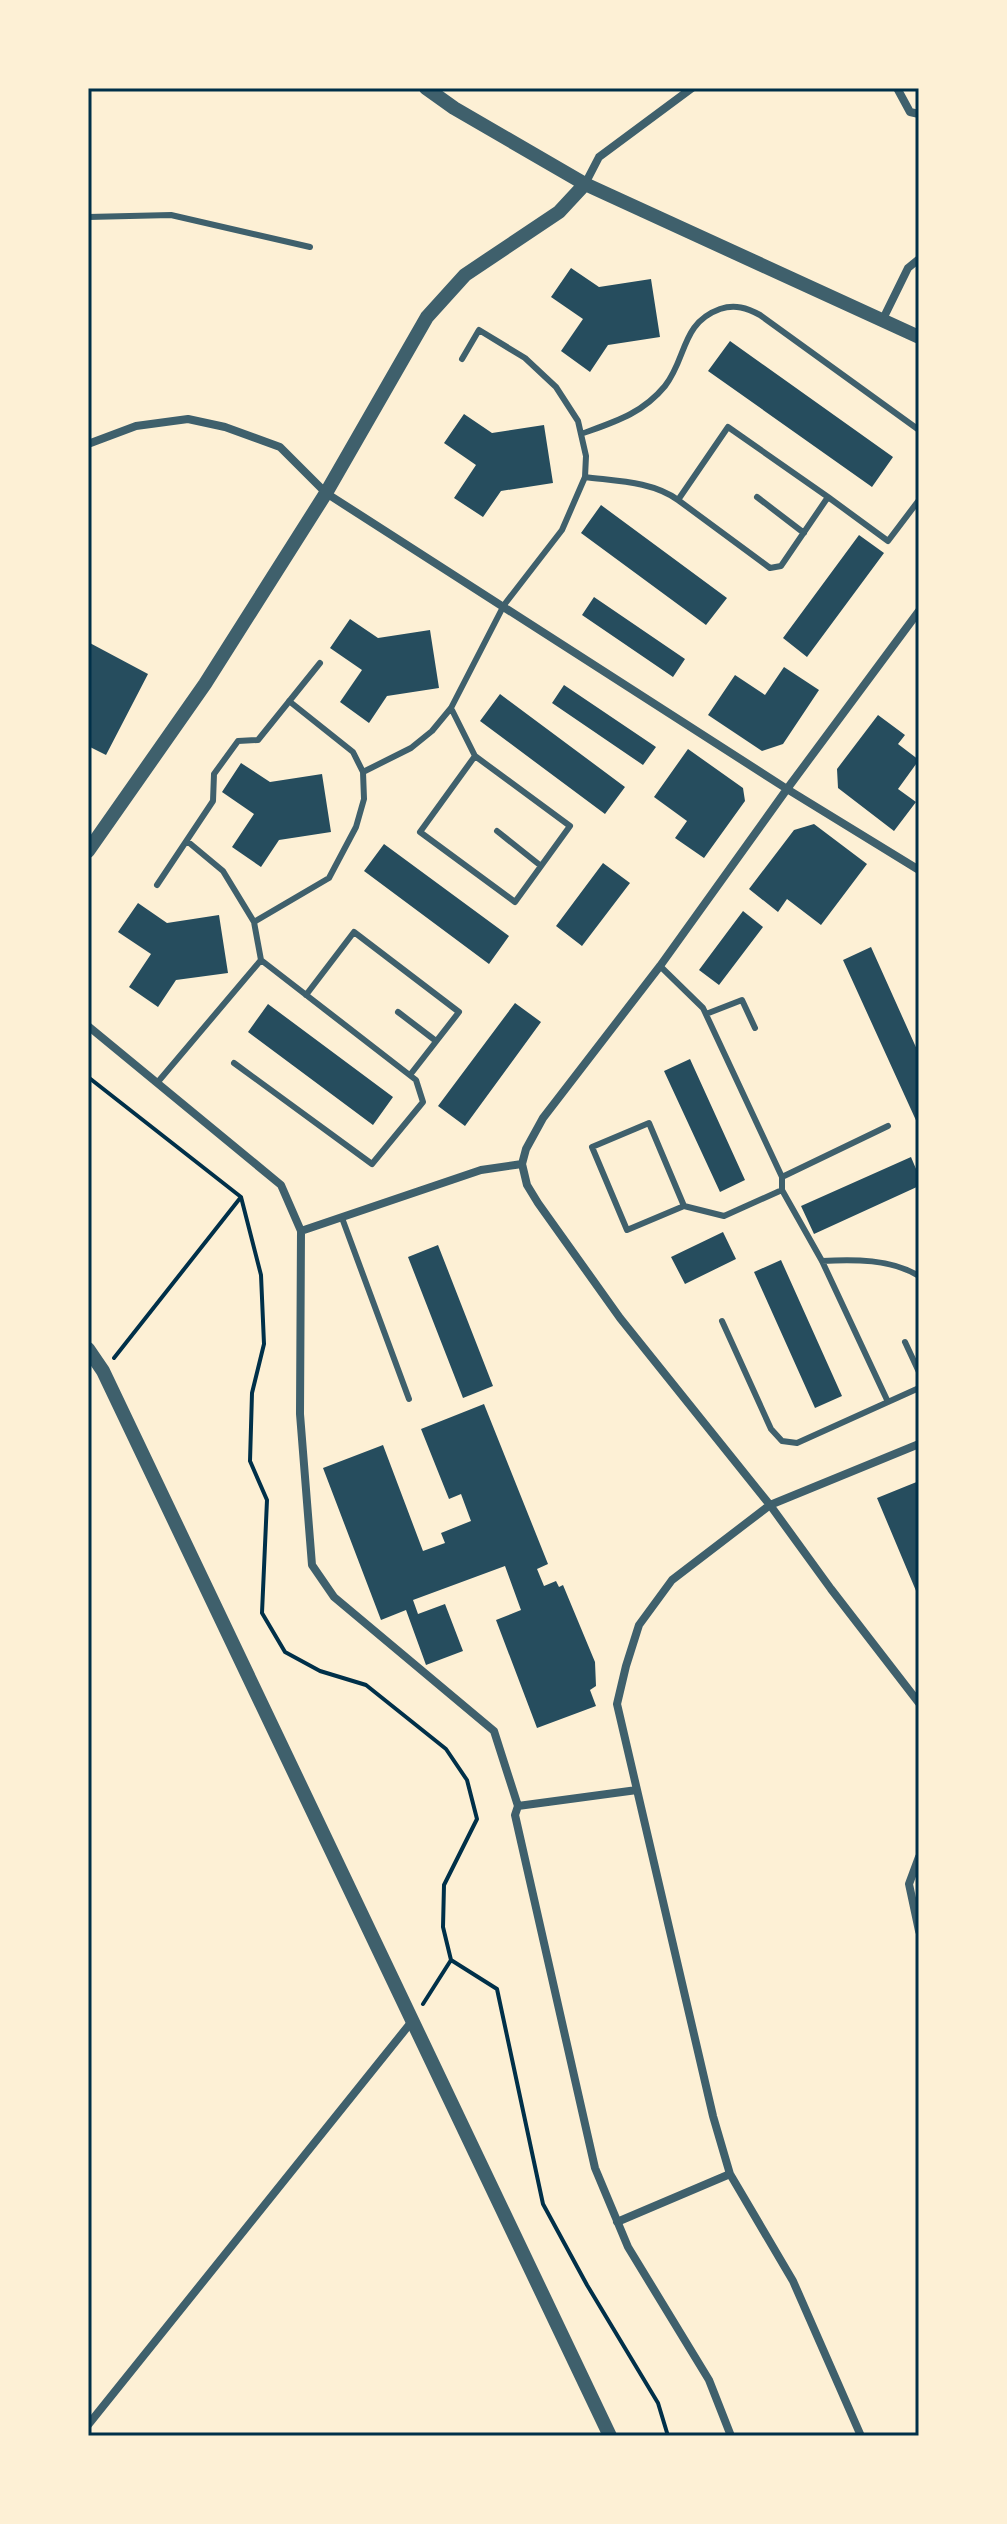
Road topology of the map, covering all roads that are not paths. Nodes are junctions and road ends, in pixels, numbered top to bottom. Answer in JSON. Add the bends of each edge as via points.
{"nodes":[{"id":1,"x":426,"y":88,"type":"edge"},
{"id":2,"x":692,"y":88,"type":"edge"},
{"id":3,"x":897,"y":88,"type":"edge"},
{"id":4,"x":919,"y":114,"type":"edge"},
{"id":5,"x":585,"y":184,"type":"junction"},
{"id":6,"x":88,"y":217,"type":"edge"},
{"id":7,"x":310,"y":247,"type":"dead end"},
{"id":8,"x":919,"y":259,"type":"edge"},
{"id":9,"x":881,"y":321,"type":"junction"},
{"id":10,"x":919,"y":337,"type":"edge"},
{"id":11,"x":462,"y":359,"type":"dead end"},
{"id":12,"x":919,"y":430,"type":"edge"},
{"id":13,"x":581,"y":434,"type":"junction"},
{"id":14,"x":88,"y":444,"type":"edge"},
{"id":15,"x":585,"y":477,"type":"junction"},
{"id":16,"x":326,"y":493,"type":"junction"},
{"id":17,"x":757,"y":497,"type":"dead end"},
{"id":18,"x":828,"y":497,"type":"junction"},
{"id":19,"x":678,"y":500,"type":"junction"},
{"id":20,"x":919,"y":500,"type":"edge"},
{"id":21,"x":804,"y":533,"type":"junction"},
{"id":22,"x":504,"y":605,"type":"junction"},
{"id":23,"x":919,"y":611,"type":"edge"},
{"id":24,"x":320,"y":663,"type":"dead end"},
{"id":25,"x":289,"y":701,"type":"junction"},
{"id":26,"x":451,"y":708,"type":"junction"},
{"id":27,"x":475,"y":756,"type":"junction"},
{"id":28,"x":363,"y":772,"type":"junction"},
{"id":29,"x":787,"y":789,"type":"junction"},
{"id":30,"x":497,"y":831,"type":"dead end"},
{"id":31,"x":187,"y":841,"type":"junction"},
{"id":32,"x":88,"y":851,"type":"edge"},
{"id":33,"x":541,"y":866,"type":"junction"},
{"id":34,"x":919,"y":870,"type":"edge"},
{"id":35,"x":157,"y":885,"type":"dead end"},
{"id":36,"x":254,"y":922,"type":"junction"},
{"id":37,"x":261,"y":960,"type":"junction"},
{"id":38,"x":660,"y":966,"type":"junction"},
{"id":39,"x":306,"y":995,"type":"junction"},
{"id":40,"x":398,"y":1012,"type":"dead end"},
{"id":41,"x":706,"y":1014,"type":"junction"},
{"id":42,"x":88,"y":1026,"type":"edge"},
{"id":43,"x":755,"y":1028,"type":"dead end"},
{"id":44,"x":436,"y":1041,"type":"junction"},
{"id":45,"x":234,"y":1063,"type":"dead end"},
{"id":46,"x":410,"y":1075,"type":"junction"},
{"id":47,"x":157,"y":1083,"type":"junction"},
{"id":48,"x":888,"y":1126,"type":"dead end"},
{"id":49,"x":522,"y":1164,"type":"junction"},
{"id":50,"x":782,"y":1177,"type":"junction"},
{"id":51,"x":782,"y":1190,"type":"junction"},
{"id":52,"x":684,"y":1206,"type":"junction"},
{"id":53,"x":342,"y":1218,"type":"junction"},
{"id":54,"x":301,"y":1231,"type":"junction"},
{"id":55,"x":822,"y":1261,"type":"junction"},
{"id":56,"x":919,"y":1276,"type":"edge"},
{"id":57,"x":722,"y":1321,"type":"dead end"},
{"id":58,"x":905,"y":1342,"type":"dead end"},
{"id":59,"x":88,"y":1349,"type":"edge"},
{"id":60,"x":919,"y":1372,"type":"edge"},
{"id":61,"x":919,"y":1388,"type":"edge"},
{"id":62,"x":409,"y":1399,"type":"dead end"},
{"id":63,"x":888,"y":1402,"type":"junction"},
{"id":64,"x":919,"y":1444,"type":"edge"},
{"id":65,"x":770,"y":1505,"type":"junction"},
{"id":66,"x":919,"y":1703,"type":"edge"},
{"id":67,"x":637,"y":1790,"type":"junction"},
{"id":68,"x":518,"y":1806,"type":"junction"},
{"id":69,"x":919,"y":1857,"type":"edge"},
{"id":70,"x":919,"y":1931,"type":"edge"},
{"id":71,"x":413,"y":2020,"type":"junction"},
{"id":72,"x":730,"y":2174,"type":"junction"},
{"id":73,"x":617,"y":2222,"type":"junction"},
{"id":74,"x":88,"y":2425,"type":"edge"},
{"id":75,"x":610,"y":2436,"type":"edge"},
{"id":76,"x":731,"y":2436,"type":"edge"},
{"id":77,"x":861,"y":2436,"type":"edge"}],
"edges":[{"from":1,"to":5,"type":"street"},
{"from":2,"to":5,"type":"street","via":[[599,157]]},
{"from":3,"to":4,"type":"street","via":[[910,112]]},
{"from":5,"to":9,"type":"street"},
{"from":5,"to":16,"type":"street","via":[[559,212],[465,275],[427,317]]},
{"from":6,"to":7,"type":"lane","via":[[171,215]]},
{"from":8,"to":9,"type":"street","via":[[908,268]]},
{"from":9,"to":10,"type":"street"},
{"from":11,"to":13,"type":"lane","via":[[479,330],[525,358],[556,387]]},
{"from":12,"to":13,"type":"lane","via":[[760,315],[745,307],[726,307],[704,315],[665,385],[634,415]]},
{"from":13,"to":15,"type":"lane"},
{"from":14,"to":16,"type":"street","via":[[136,426],[188,419],[280,447]]},
{"from":15,"to":19,"type":"lane","via":[[639,484]]},
{"from":15,"to":22,"type":"lane","via":[[562,530]]},
{"from":16,"to":22,"type":"street"},
{"from":16,"to":32,"type":"street","via":[[205,684]]},
{"from":17,"to":21,"type":"lane"},
{"from":18,"to":19,"type":"lane","via":[[728,427]]},
{"from":18,"to":20,"type":"lane","via":[[888,541]]},
{"from":18,"to":21,"type":"lane"},
{"from":19,"to":21,"type":"lane","via":[[770,568],[781,566]]},
{"from":22,"to":26,"type":"lane"},
{"from":22,"to":29,"type":"street"},
{"from":23,"to":29,"type":"street"},
{"from":24,"to":25,"type":"lane"},
{"from":25,"to":28,"type":"lane","via":[[353,752]]},
{"from":25,"to":31,"type":"lane","via":[[258,740],[238,741],[214,774],[213,801]]},
{"from":26,"to":27,"type":"lane"},
{"from":26,"to":28,"type":"lane","via":[[411,748]]},
{"from":27,"to":33,"type":"lane","via":[[570,826]]},
{"from":27,"to":33,"type":"lane","via":[[420,832],[515,902]]},
{"from":28,"to":36,"type":"lane","via":[[364,799],[356,827],[329,878]]},
{"from":29,"to":34,"type":"street"},
{"from":29,"to":38,"type":"street"},
{"from":30,"to":33,"type":"lane"},
{"from":31,"to":35,"type":"lane"},
{"from":31,"to":36,"type":"lane","via":[[223,871]]},
{"from":36,"to":37,"type":"lane"},
{"from":37,"to":39,"type":"lane"},
{"from":37,"to":47,"type":"lane"},
{"from":38,"to":41,"type":"lane"},
{"from":38,"to":49,"type":"street","via":[[543,1118]]},
{"from":39,"to":44,"type":"lane","via":[[354,932],[459,1012]]},
{"from":39,"to":46,"type":"lane"},
{"from":40,"to":44,"type":"lane"},
{"from":41,"to":43,"type":"lane","via":[[742,1000]]},
{"from":41,"to":50,"type":"lane"},
{"from":42,"to":47,"type":"street"},
{"from":44,"to":46,"type":"lane"},
{"from":45,"to":46,"type":"lane","via":[[372,1164],[423,1102]]},
{"from":47,"to":54,"type":"street","via":[[281,1185]]},
{"from":48,"to":50,"type":"lane"},
{"from":49,"to":53,"type":"street","via":[[481,1170]]},
{"from":49,"to":65,"type":"street","via":[[538,1203],[611,1307]]},
{"from":50,"to":51,"type":"lane"},
{"from":51,"to":52,"type":"lane","via":[[724,1216]]},
{"from":51,"to":55,"type":"lane"},
{"from":52,"to":52,"type":"lane","via":[[627,1230],[592,1147],[649,1123]]},
{"from":53,"to":54,"type":"street"},
{"from":53,"to":62,"type":"lane"},
{"from":54,"to":68,"type":"street","via":[[300,1414],[312,1565],[334,1597],[494,1731]]},
{"from":55,"to":56,"type":"lane","via":[[851,1259],[906,1268]]},
{"from":55,"to":63,"type":"lane"},
{"from":57,"to":63,"type":"lane","via":[[771,1429],[782,1441],[797,1443]]},
{"from":58,"to":60,"type":"lane"},
{"from":59,"to":71,"type":"street"},
{"from":61,"to":63,"type":"lane"},
{"from":64,"to":65,"type":"street"},
{"from":65,"to":66,"type":"street"},
{"from":65,"to":67,"type":"street","via":[[672,1580],[639,1625],[617,1704]]},
{"from":67,"to":68,"type":"street"},
{"from":67,"to":72,"type":"street"},
{"from":68,"to":73,"type":"street","via":[[515,1815],[595,2168]]},
{"from":69,"to":70,"type":"street","via":[[909,1884]]},
{"from":71,"to":74,"type":"street"},
{"from":71,"to":75,"type":"street"},
{"from":72,"to":73,"type":"street"},
{"from":72,"to":77,"type":"street","via":[[793,2281]]},
{"from":73,"to":76,"type":"street","via":[[709,2380]]}]}
